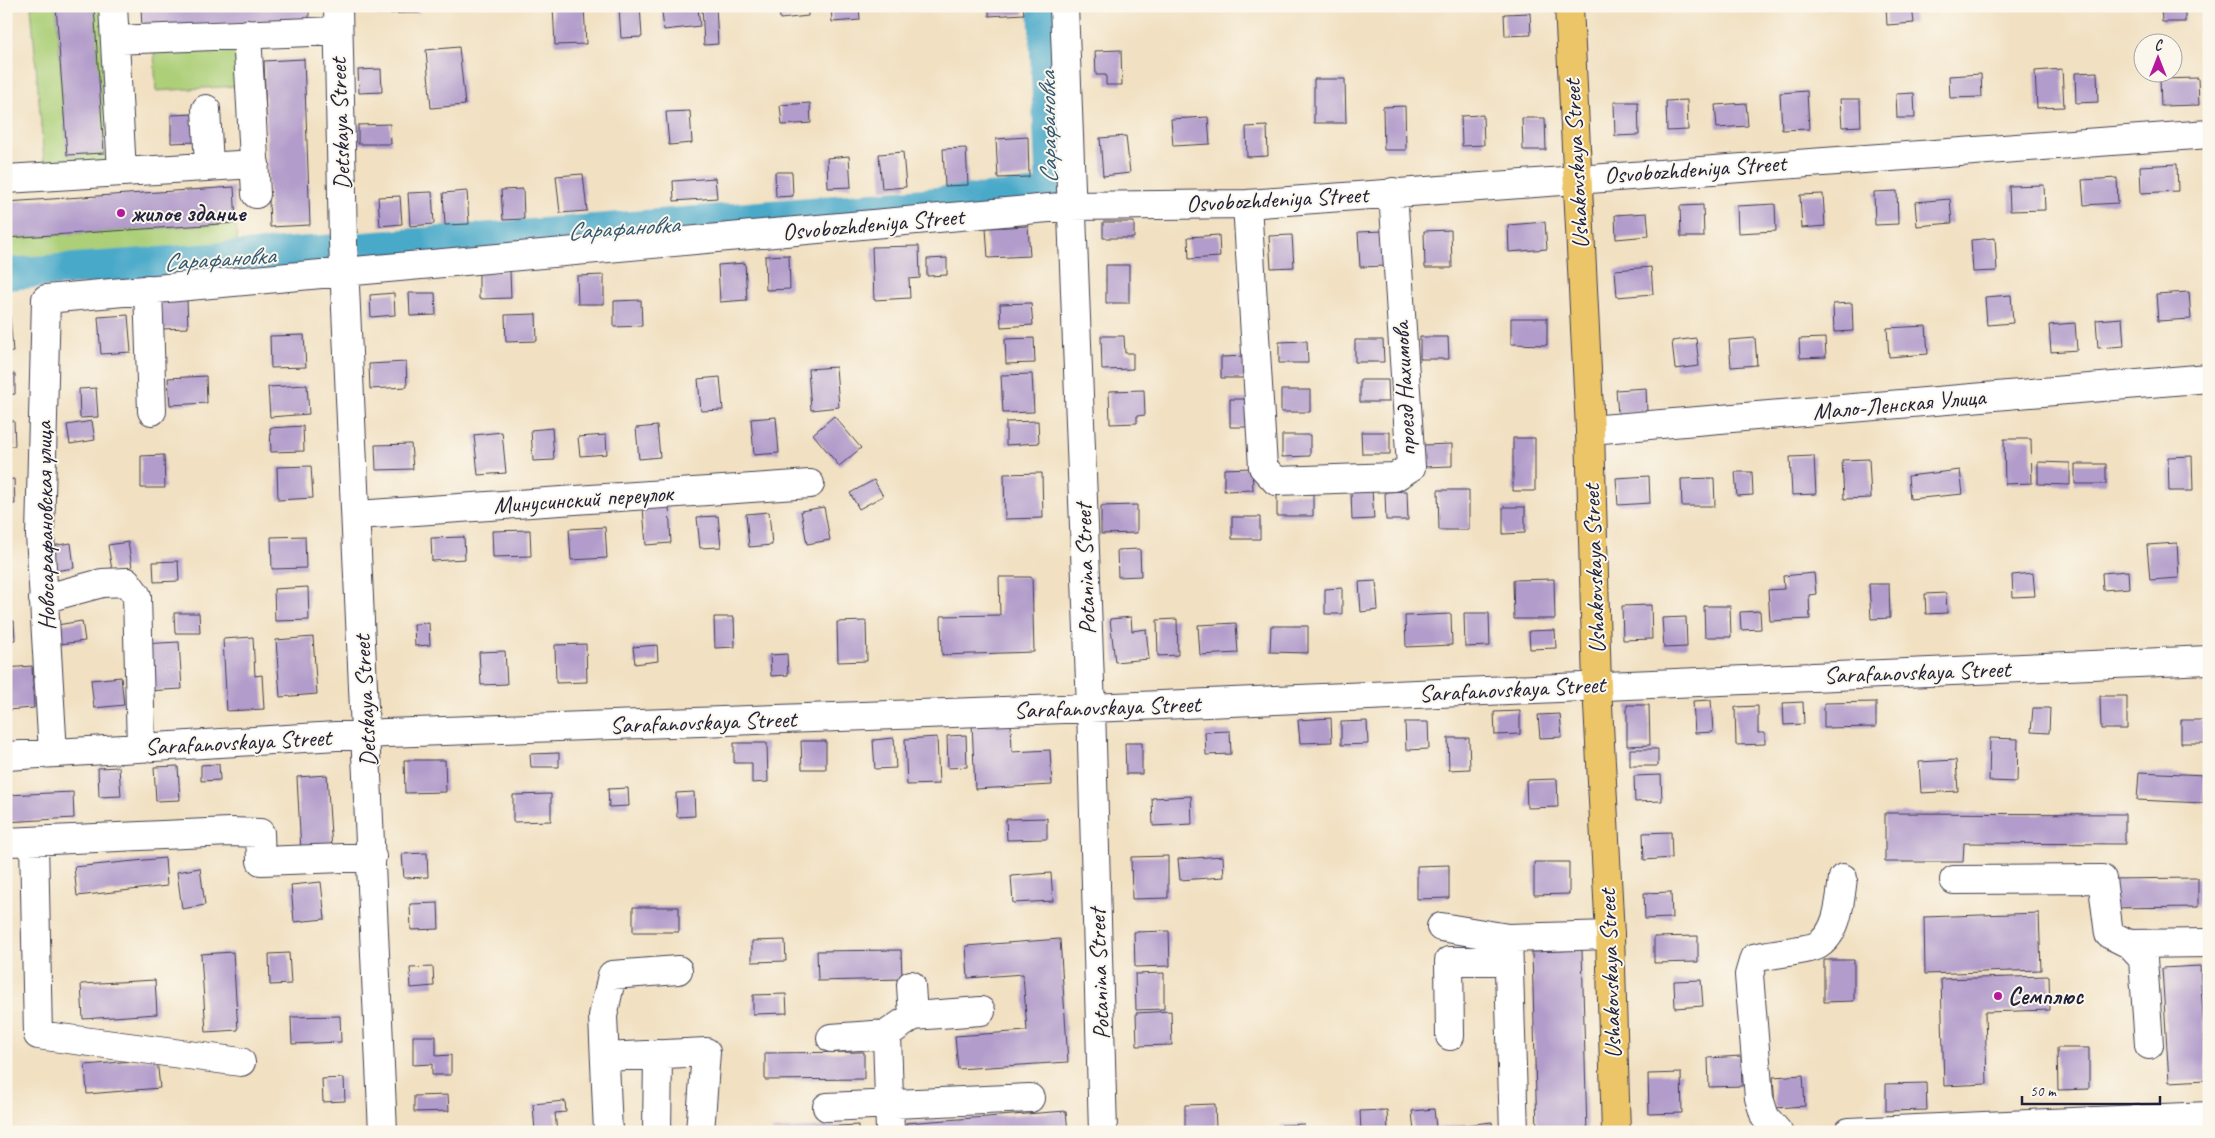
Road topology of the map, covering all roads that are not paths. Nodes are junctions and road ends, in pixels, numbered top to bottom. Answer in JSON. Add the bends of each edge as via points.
{"nodes":[{"id":1,"x":113,"y":6,"type":"edge"},
{"id":2,"x":1064,"y":6,"type":"edge"},
{"id":3,"x":1569,"y":6,"type":"edge"},
{"id":4,"x":338,"y":19,"type":"edge"},
{"id":5,"x":247,"y":34,"type":"junction"},
{"id":6,"x":115,"y":40,"type":"junction"},
{"id":7,"x":206,"y":109,"type":"dead end"},
{"id":8,"x":2209,"y":134,"type":"edge"},
{"id":9,"x":255,"y":164,"type":"junction"},
{"id":10,"x":209,"y":166,"type":"junction"},
{"id":11,"x":122,"y":172,"type":"junction"},
{"id":12,"x":1576,"y":178,"type":"junction"},
{"id":13,"x":6,"y":180,"type":"edge"},
{"id":14,"x":1393,"y":192,"type":"junction"},
{"id":15,"x":256,"y":194,"type":"dead end"},
{"id":16,"x":1248,"y":204,"type":"junction"},
{"id":17,"x":1071,"y":206,"type":"junction"},
{"id":18,"x":345,"y":271,"type":"junction"},
{"id":19,"x":148,"y":289,"type":"junction"},
{"id":20,"x":46,"y":299,"type":"joint"},
{"id":21,"x":2209,"y":378,"type":"edge"},
{"id":22,"x":152,"y":411,"type":"dead end"},
{"id":23,"x":1590,"y":430,"type":"junction"},
{"id":24,"x":810,"y":484,"type":"dead end"},
{"id":25,"x":356,"y":515,"type":"junction"},
{"id":26,"x":44,"y":599,"type":"junction"},
{"id":27,"x":2209,"y":660,"type":"edge"},
{"id":28,"x":1597,"y":686,"type":"junction"},
{"id":29,"x":1091,"y":708,"type":"junction"},
{"id":30,"x":366,"y":734,"type":"junction"},
{"id":31,"x":141,"y":747,"type":"junction"},
{"id":32,"x":53,"y":753,"type":"junction"},
{"id":33,"x":6,"y":756,"type":"edge"},
{"id":34,"x":34,"y":841,"type":"junction"},
{"id":35,"x":6,"y":842,"type":"edge"},
{"id":36,"x":372,"y":857,"type":"junction"},
{"id":37,"x":1843,"y":878,"type":"dead end"},
{"id":38,"x":1954,"y":880,"type":"dead end"},
{"id":39,"x":1441,"y":927,"type":"dead end"},
{"id":40,"x":1610,"y":935,"type":"junction"},
{"id":41,"x":2209,"y":943,"type":"edge"},
{"id":42,"x":2129,"y":944,"type":"junction"},
{"id":43,"x":1508,"y":950,"type":"junction"},
{"id":44,"x":678,"y":970,"type":"dead end"},
{"id":45,"x":911,"y":985,"type":"dead end"},
{"id":46,"x":981,"y":1011,"type":"dead end"},
{"id":47,"x":913,"y":1016,"type":"junction"},
{"id":48,"x":887,"y":1034,"type":"junction"},
{"id":49,"x":1450,"y":1036,"type":"dead end"},
{"id":50,"x":831,"y":1038,"type":"dead end"},
{"id":51,"x":2148,"y":1044,"type":"dead end"},
{"id":52,"x":658,"y":1054,"type":"junction"},
{"id":53,"x":605,"y":1057,"type":"junction"},
{"id":54,"x":240,"y":1062,"type":"dead end"},
{"id":55,"x":1030,"y":1098,"type":"dead end"},
{"id":56,"x":889,"y":1104,"type":"junction"},
{"id":57,"x":827,"y":1107,"type":"dead end"},
{"id":58,"x":2209,"y":1116,"type":"edge"},
{"id":59,"x":383,"y":1132,"type":"edge"},
{"id":60,"x":608,"y":1132,"type":"edge"},
{"id":61,"x":657,"y":1132,"type":"edge"},
{"id":62,"x":700,"y":1132,"type":"edge"},
{"id":63,"x":890,"y":1132,"type":"edge"},
{"id":64,"x":1103,"y":1132,"type":"edge"},
{"id":65,"x":1514,"y":1132,"type":"edge"},
{"id":66,"x":1616,"y":1132,"type":"edge"},
{"id":67,"x":1778,"y":1132,"type":"edge"},
{"id":68,"x":1849,"y":1132,"type":"edge"}],
"edges":[{"from":1,"to":6,"type":"street"},
{"from":2,"to":17,"type":"street","name":"Potanina Street"},
{"from":3,"to":12,"type":"main road","name":"Ushakovskaya Street"},
{"from":4,"to":5,"type":"street"},
{"from":4,"to":18,"type":"street","name":"Detskaya Street"},
{"from":5,"to":6,"type":"street"},
{"from":5,"to":9,"type":"street"},
{"from":6,"to":11,"type":"street"},
{"from":7,"to":10,"type":"street"},
{"from":8,"to":12,"type":"street","name":"Osvobozhdeniya Street"},
{"from":9,"to":10,"type":"street"},
{"from":9,"to":15,"type":"street"},
{"from":10,"to":11,"type":"street"},
{"from":11,"to":13,"type":"street"},
{"from":12,"to":14,"type":"street","name":"Osvobozhdeniya Street"},
{"from":12,"to":23,"type":"main road","name":"Ushakovskaya Street"},
{"from":14,"to":16,"type":"street","name":"Osvobozhdeniya Street"},
{"from":14,"to":16,"type":"street","name":"проезд Нахимова","via":[[1411,467],[1395,477],[1276,481],[1263,466]]},
{"from":16,"to":17,"type":"street","name":"Osvobozhdeniya Street"},
{"from":17,"to":18,"type":"street","name":"Osvobozhdeniya Street"},
{"from":17,"to":29,"type":"street","name":"Potanina Street"},
{"from":18,"to":19,"type":"street","name":"Osvobozhdeniya Street"},
{"from":18,"to":25,"type":"street","name":"Detskaya Street"},
{"from":19,"to":20,"type":"street","name":"Osvobozhdeniya Street"},
{"from":19,"to":22,"type":"street"},
{"from":20,"to":26,"type":"street","name":"Новосарафановская улица","via":[[40,535]]},
{"from":21,"to":23,"type":"street","name":"Мало-Ленская Улица"},
{"from":23,"to":28,"type":"main road","name":"Ushakovskaya Street"},
{"from":24,"to":25,"type":"street","name":"Минусинский переулок"},
{"from":25,"to":30,"type":"street","name":"Detskaya Street"},
{"from":26,"to":31,"type":"street","via":[[110,582],[127,582],[137,596]]},
{"from":26,"to":32,"type":"street","name":"Новосарафановская улица"},
{"from":27,"to":28,"type":"street","name":"Sarafanovskaya Street"},
{"from":28,"to":29,"type":"street","name":"Sarafanovskaya Street"},
{"from":28,"to":40,"type":"main road","name":"Ushakovskaya Street"},
{"from":29,"to":30,"type":"street","name":"Sarafanovskaya Street"},
{"from":29,"to":64,"type":"street","name":"Potanina Street"},
{"from":30,"to":31,"type":"street","name":"Sarafanovskaya Street"},
{"from":30,"to":36,"type":"street","name":"Detskaya Street"},
{"from":31,"to":32,"type":"street","name":"Sarafanovskaya Street"},
{"from":32,"to":33,"type":"street","name":"Sarafanovskaya Street"},
{"from":34,"to":35,"type":"street"},
{"from":34,"to":36,"type":"street","via":[[260,833],[262,861]]},
{"from":34,"to":54,"type":"street","via":[[38,1035]]},
{"from":36,"to":59,"type":"street","name":"Detskaya Street"},
{"from":37,"to":67,"type":"street","via":[[1838,913],[1829,934],[1818,946],[1754,958],[1750,975],[1759,1098],[1765,1117]]},
{"from":38,"to":42,"type":"street","via":[[2102,879],[2109,934]]},
{"from":39,"to":43,"type":"street"},
{"from":40,"to":43,"type":"street"},
{"from":40,"to":66,"type":"main road","name":"Ushakovskaya Street"},
{"from":41,"to":42,"type":"street"},
{"from":42,"to":51,"type":"street","via":[[2143,959]]},
{"from":43,"to":49,"type":"street","via":[[1449,961]]},
{"from":43,"to":65,"type":"street"},
{"from":44,"to":53,"type":"street","via":[[612,975],[603,1016]]},
{"from":45,"to":47,"type":"street"},
{"from":46,"to":47,"type":"street"},
{"from":47,"to":48,"type":"street"},
{"from":48,"to":50,"type":"street"},
{"from":48,"to":56,"type":"street"},
{"from":52,"to":53,"type":"street"},
{"from":52,"to":61,"type":"street"},
{"from":52,"to":62,"type":"street","via":[[706,1052]]},
{"from":53,"to":60,"type":"street"},
{"from":55,"to":56,"type":"street"},
{"from":56,"to":57,"type":"street"},
{"from":56,"to":63,"type":"street"},
{"from":58,"to":68,"type":"street"}]}
